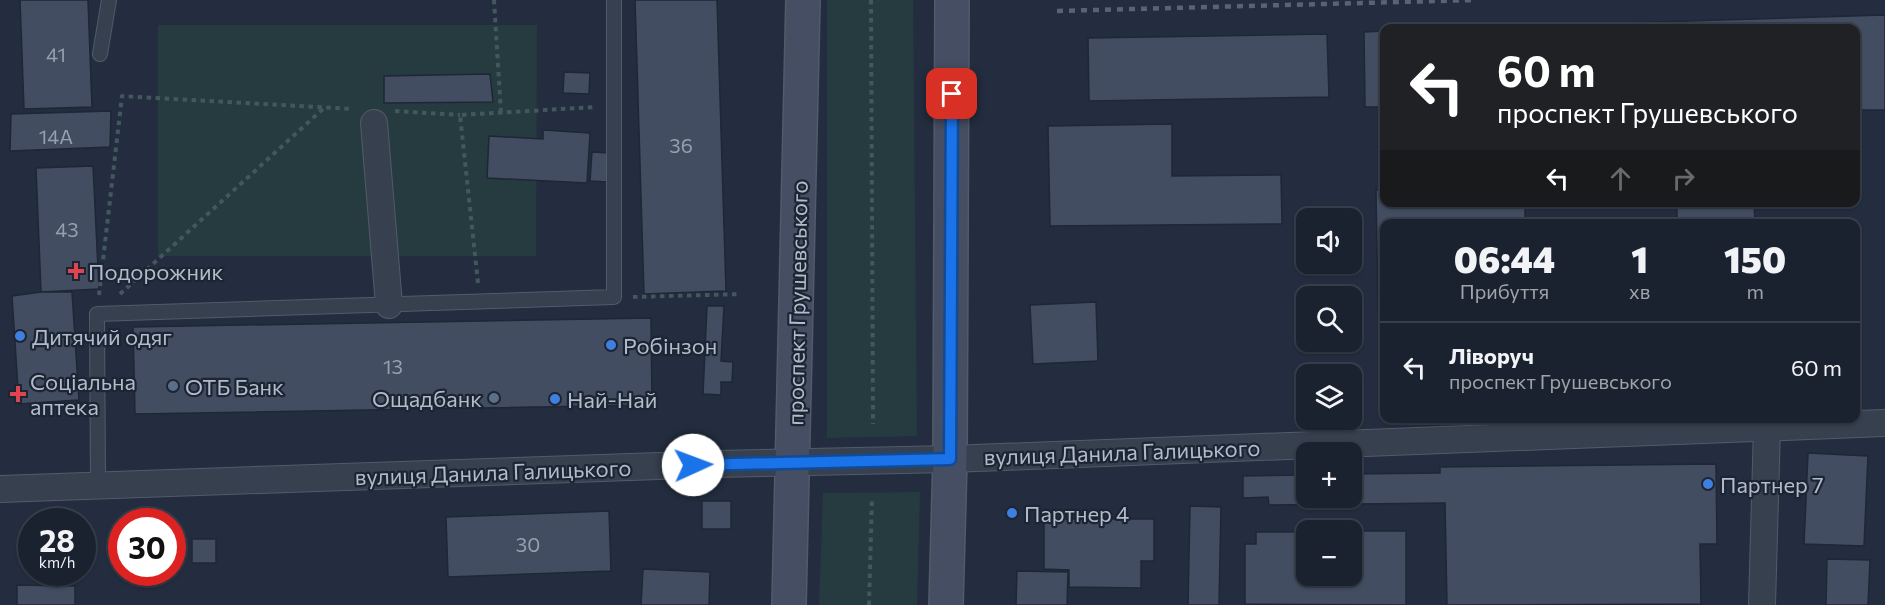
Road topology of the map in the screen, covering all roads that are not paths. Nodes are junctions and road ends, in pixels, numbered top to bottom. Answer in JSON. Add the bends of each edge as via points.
{"nodes":[{"id":1,"x":109,"y":0,"type":"edge"},
{"id":2,"x":614,"y":0,"type":"edge"},
{"id":3,"x":803,"y":0,"type":"edge"},
{"id":4,"x":952,"y":0,"type":"edge"},
{"id":5,"x":100,"y":54,"type":"dead end"},
{"id":6,"x":375,"y":115,"type":"road end"},
{"id":7,"x":390,"y":304,"type":"junction"},
{"id":8,"x":1885,"y":423,"type":"edge"},
{"id":9,"x":1767,"y":427,"type":"junction"},
{"id":10,"x":950,"y":459,"type":"junction"},
{"id":11,"x":794,"y":462,"type":"junction"},
{"id":12,"x":98,"y":485,"type":"junction"},
{"id":13,"x":0,"y":489,"type":"edge"},
{"id":14,"x":789,"y":605,"type":"edge"},
{"id":15,"x":946,"y":605,"type":"edge"},
{"id":16,"x":1762,"y":605,"type":"edge"}],
"edges":[{"from":1,"to":5,"type":"lane"},
{"from":2,"to":7,"type":"lane","via":[[614,297]]},
{"from":3,"to":11,"type":"main road","name":"проспект Грушевського"},
{"from":4,"to":10,"type":"main road"},
{"from":6,"to":7,"type":"street"},
{"from":7,"to":12,"type":"lane","via":[[97,314]]},
{"from":8,"to":9,"type":"street","name":"вулиця Данила Галицького"},
{"from":9,"to":10,"type":"street","name":"вулиця Данила Галицького"},
{"from":9,"to":16,"type":"street"},
{"from":10,"to":11,"type":"street","name":"вулиця Данила Галицького"},
{"from":10,"to":15,"type":"main road"},
{"from":11,"to":12,"type":"street","name":"вулиця Данила Галицького"},
{"from":11,"to":14,"type":"main road","name":"проспект Грушевського"},
{"from":12,"to":13,"type":"street","name":"вулиця Данила Галицького"}]}
